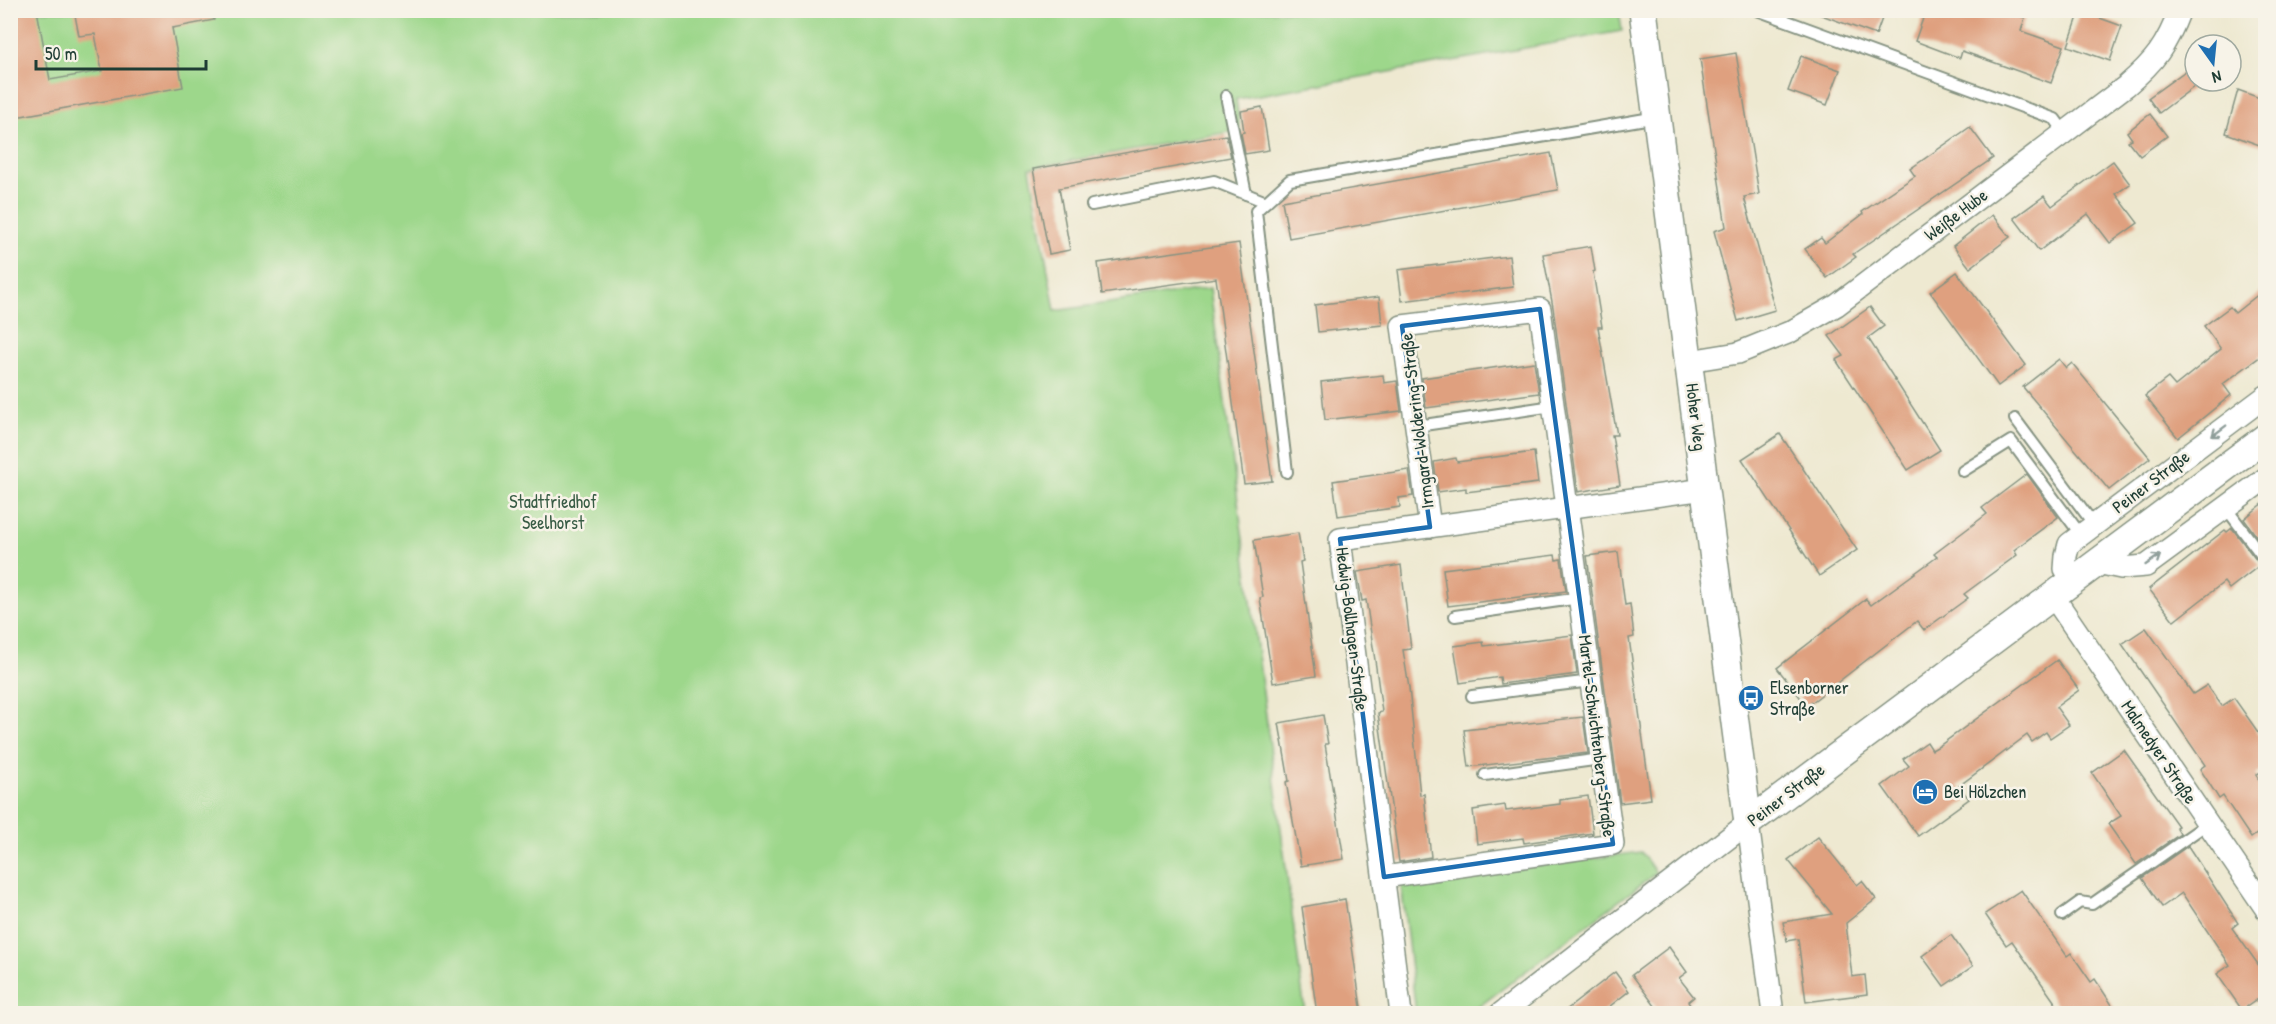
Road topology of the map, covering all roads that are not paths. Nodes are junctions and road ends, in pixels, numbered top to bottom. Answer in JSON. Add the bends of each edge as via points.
{"nodes":[{"id":1,"x":1643,"y":10,"type":"edge"},
{"id":2,"x":1757,"y":10,"type":"edge"},
{"id":3,"x":2180,"y":10,"type":"edge"},
{"id":4,"x":1226,"y":96,"type":"dead end"},
{"id":5,"x":1657,"y":117,"type":"junction"},
{"id":6,"x":2065,"y":133,"type":"junction"},
{"id":7,"x":1246,"y":194,"type":"junction"},
{"id":8,"x":1266,"y":202,"type":"junction"},
{"id":9,"x":1092,"y":205,"type":"dead end"},
{"id":10,"x":1689,"y":361,"type":"junction"},
{"id":11,"x":2265,"y":396,"type":"edge"},
{"id":12,"x":1553,"y":406,"type":"junction"},
{"id":13,"x":2014,"y":419,"type":"dead end"},
{"id":14,"x":1417,"y":426,"type":"junction"},
{"id":15,"x":2265,"y":437,"type":"edge"},
{"id":16,"x":1963,"y":471,"type":"dead end"},
{"id":17,"x":1287,"y":472,"type":"dead end"},
{"id":18,"x":2265,"y":478,"type":"edge"},
{"id":19,"x":1706,"y":489,"type":"junction"},
{"id":20,"x":1567,"y":507,"type":"junction"},
{"id":21,"x":2226,"y":508,"type":"junction"},
{"id":22,"x":1430,"y":527,"type":"junction"},
{"id":23,"x":2088,"y":530,"type":"junction"},
{"id":24,"x":2265,"y":561,"type":"edge"},
{"id":25,"x":2097,"y":563,"type":"junction"},
{"id":26,"x":2064,"y":588,"type":"junction"},
{"id":27,"x":1580,"y":598,"type":"junction"},
{"id":28,"x":1455,"y":616,"type":"dead end"},
{"id":29,"x":1591,"y":681,"type":"junction"},
{"id":30,"x":1472,"y":696,"type":"dead end"},
{"id":31,"x":1601,"y":759,"type":"junction"},
{"id":32,"x":1485,"y":775,"type":"dead end"},
{"id":33,"x":1748,"y":823,"type":"junction"},
{"id":34,"x":2207,"y":824,"type":"junction"},
{"id":35,"x":1384,"y":877,"type":"junction"},
{"id":36,"x":2265,"y":909,"type":"edge"},
{"id":37,"x":2062,"y":915,"type":"dead end"},
{"id":38,"x":1401,"y":1014,"type":"edge"},
{"id":39,"x":1500,"y":1014,"type":"edge"},
{"id":40,"x":1773,"y":1014,"type":"edge"}],
"edges":[{"from":1,"to":5,"type":"street","name":"Hoher Weg"},
{"from":2,"to":6,"type":"lane","via":[[2055,119]]},
{"from":3,"to":6,"type":"street","name":"Weiße Hube","via":[[2153,63]]},
{"from":4,"to":7,"type":"lane"},
{"from":5,"to":8,"type":"lane","via":[[1290,180]]},
{"from":5,"to":10,"type":"street","name":"Hoher Weg"},
{"from":6,"to":10,"type":"street","name":"Weiße Hube","via":[[1837,305],[1790,332],[1738,353]]},
{"from":7,"to":8,"type":"lane"},
{"from":7,"to":9,"type":"lane","via":[[1214,182]]},
{"from":8,"to":17,"type":"lane","via":[[1256,211]]},
{"from":10,"to":19,"type":"street","name":"Hoher Weg"},
{"from":11,"to":23,"type":"street","name":"Peiner Straße","one_way":true},
{"from":12,"to":14,"type":"lane"},
{"from":12,"to":14,"type":"street","name":"Irmgard-Woldering-Straße","via":[[1540,309],[1402,326]]},
{"from":12,"to":20,"type":"street","name":"Irmgard-Woldering-Straße"},
{"from":13,"to":23,"type":"lane"},
{"from":14,"to":22,"type":"street","name":"Irmgard-Woldering-Straße"},
{"from":15,"to":25,"type":"street","name":"Peiner Straße"},
{"from":16,"to":23,"type":"lane","via":[[2011,441]]},
{"from":18,"to":21,"type":"street"},
{"from":19,"to":20,"type":"street","name":"Hedwig-Bollhagen-Straße"},
{"from":19,"to":33,"type":"street","name":"Hoher Weg"},
{"from":20,"to":22,"type":"street","name":"Hedwig-Bollhagen-Straße"},
{"from":20,"to":27,"type":"street","name":"Martel-Schwichtenberg-Straße"},
{"from":21,"to":24,"type":"lane"},
{"from":25,"to":21,"type":"street","one_way":true,"via":[[2121,568],[2146,566]]},
{"from":22,"to":35,"type":"street","name":"Hedwig-Bollhagen-Straße","via":[[1340,539]]},
{"from":23,"to":26,"type":"street","name":"Peiner Straße","via":[[2069,544]]},
{"from":25,"to":26,"type":"street","name":"Peiner Straße"},
{"from":26,"to":33,"type":"street","name":"Peiner Straße"},
{"from":26,"to":34,"type":"street","name":"Malmedyer Straße"},
{"from":27,"to":28,"type":"lane"},
{"from":27,"to":29,"type":"street","name":"Martel-Schwichtenberg-Straße"},
{"from":29,"to":30,"type":"lane"},
{"from":29,"to":31,"type":"street","name":"Martel-Schwichtenberg-Straße"},
{"from":31,"to":32,"type":"lane"},
{"from":31,"to":35,"type":"street","name":"Martel-Schwichtenberg-Straße","via":[[1613,844]]},
{"from":33,"to":39,"type":"street","name":"Peiner Straße"},
{"from":33,"to":40,"type":"street"},
{"from":34,"to":36,"type":"street","name":"Malmedyer Straße"},
{"from":34,"to":37,"type":"lane","via":[[2092,904],[2080,902]]},
{"from":35,"to":38,"type":"street","name":"Hedwig-Bollhagen-Straße"}]}
